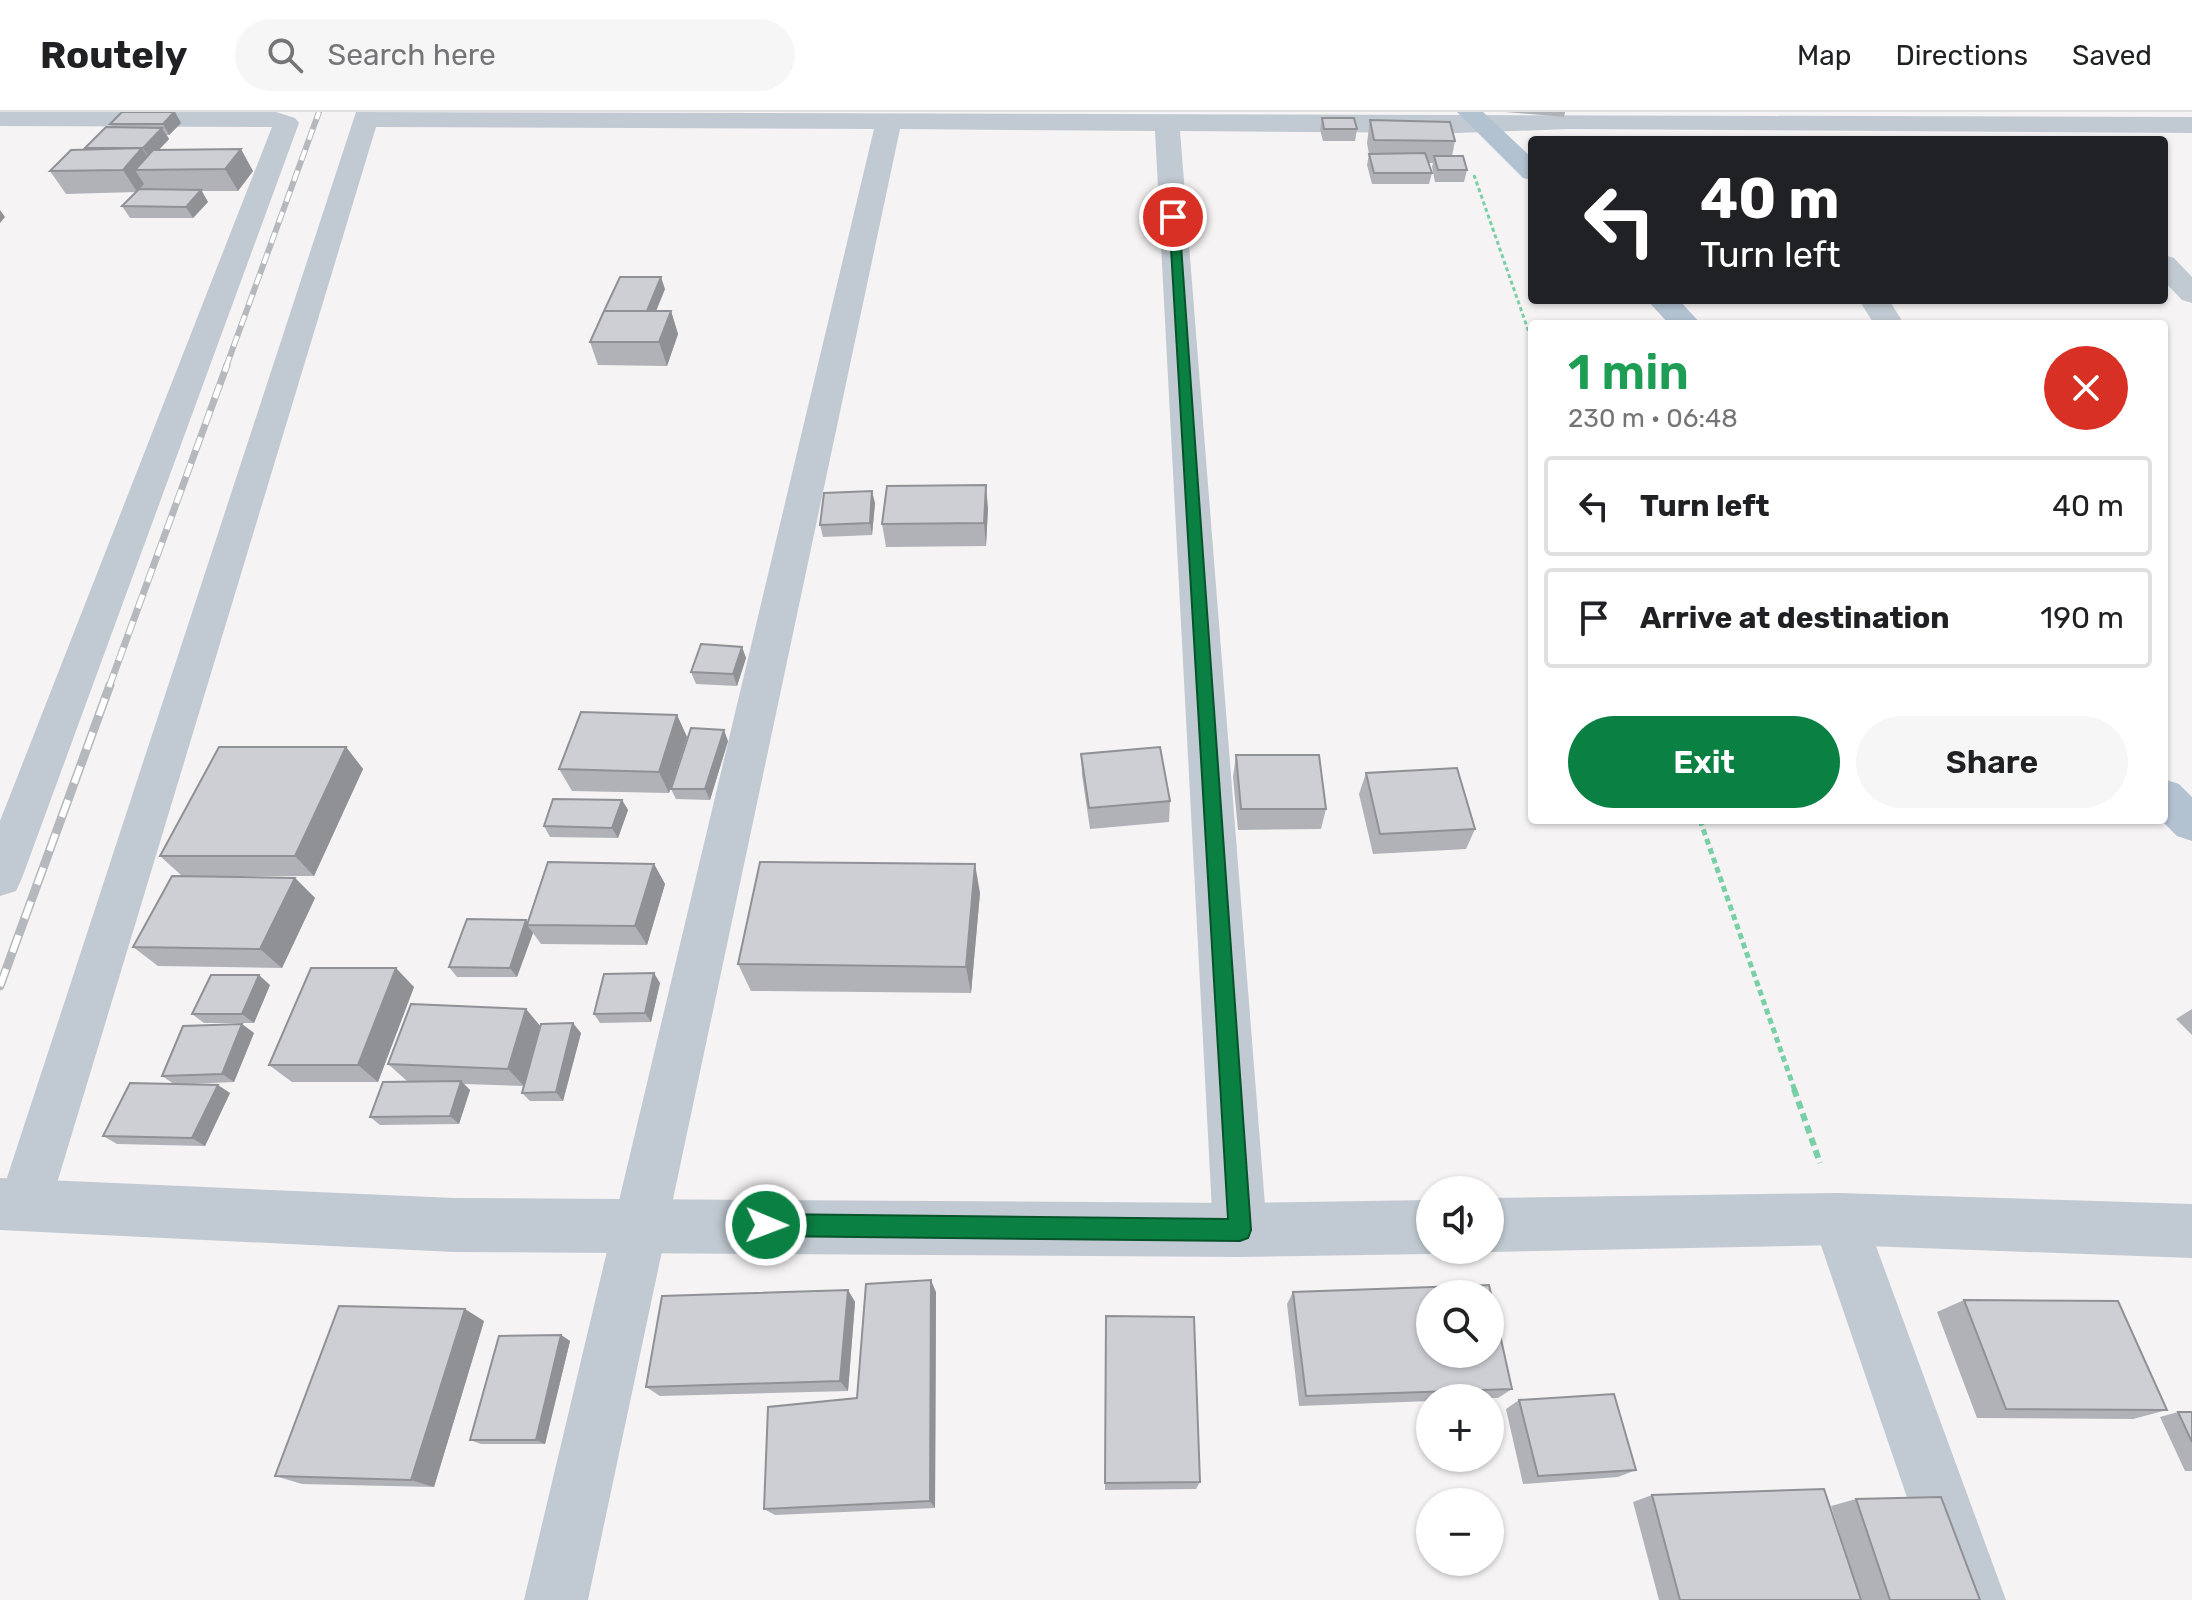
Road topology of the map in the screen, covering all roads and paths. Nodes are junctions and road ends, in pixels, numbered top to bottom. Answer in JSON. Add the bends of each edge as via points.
{"nodes":[{"id":1,"x":1909,"y":112,"type":"edge"},
{"id":2,"x":368,"y":115,"type":"edge"},
{"id":3,"x":606,"y":116,"type":"edge"},
{"id":4,"x":890,"y":117,"type":"edge"},
{"id":5,"x":0,"y":118,"type":"edge"},
{"id":6,"x":1470,"y":120,"type":"edge"},
{"id":7,"x":1167,"y":122,"type":"junction"},
{"id":8,"x":1934,"y":125,"type":"junction"},
{"id":9,"x":2192,"y":125,"type":"edge"},
{"id":10,"x":1763,"y":131,"type":"edge"},
{"id":11,"x":2041,"y":132,"type":"edge"},
{"id":12,"x":1528,"y":169,"type":"edge"},
{"id":13,"x":2168,"y":268,"type":"edge"},
{"id":14,"x":2192,"y":294,"type":"edge"},
{"id":15,"x":1666,"y":304,"type":"edge"},
{"id":16,"x":1682,"y":320,"type":"edge"},
{"id":17,"x":1528,"y":327,"type":"edge"},
{"id":18,"x":2168,"y":800,"type":"edge"},
{"id":19,"x":1701,"y":824,"type":"edge"},
{"id":20,"x":2192,"y":824,"type":"edge"},
{"id":21,"x":0,"y":878,"type":"edge"},
{"id":22,"x":13,"y":1203,"type":"edge"},
{"id":23,"x":1839,"y":1219,"type":"junction"},
{"id":24,"x":639,"y":1224,"type":"junction"},
{"id":25,"x":1504,"y":1225,"type":"edge"},
{"id":26,"x":1416,"y":1227,"type":"edge"},
{"id":27,"x":1240,"y":1230,"type":"junction"},
{"id":28,"x":2192,"y":1231,"type":"edge"},
{"id":29,"x":556,"y":1600,"type":"edge"},
{"id":30,"x":1974,"y":1600,"type":"edge"}],
"edges":[{"from":1,"to":8,"type":"street"},
{"from":2,"to":3,"type":"street"},
{"from":2,"to":22,"type":"street"},
{"from":3,"to":4,"type":"street"},
{"from":4,"to":7,"type":"street"},
{"from":4,"to":24,"type":"street"},
{"from":5,"to":21,"type":"street","via":[[266,117],[286,123]]},
{"from":6,"to":7,"type":"street"},
{"from":6,"to":10,"type":"street"},
{"from":6,"to":12,"type":"main road"},
{"from":6,"to":17,"type":"path"},
{"from":7,"to":27,"type":"street"},
{"from":8,"to":10,"type":"street"},
{"from":8,"to":11,"type":"street"},
{"from":9,"to":11,"type":"street"},
{"from":13,"to":14,"type":"street"},
{"from":15,"to":16,"type":"main road"},
{"from":18,"to":20,"type":"main road"},
{"from":19,"to":23,"type":"path"},
{"from":22,"to":24,"type":"street","via":[[454,1225]]},
{"from":23,"to":25,"type":"street"},
{"from":23,"to":28,"type":"street"},
{"from":23,"to":30,"type":"street"},
{"from":24,"to":27,"type":"street"},
{"from":24,"to":29,"type":"street"},
{"from":26,"to":27,"type":"street"}]}
